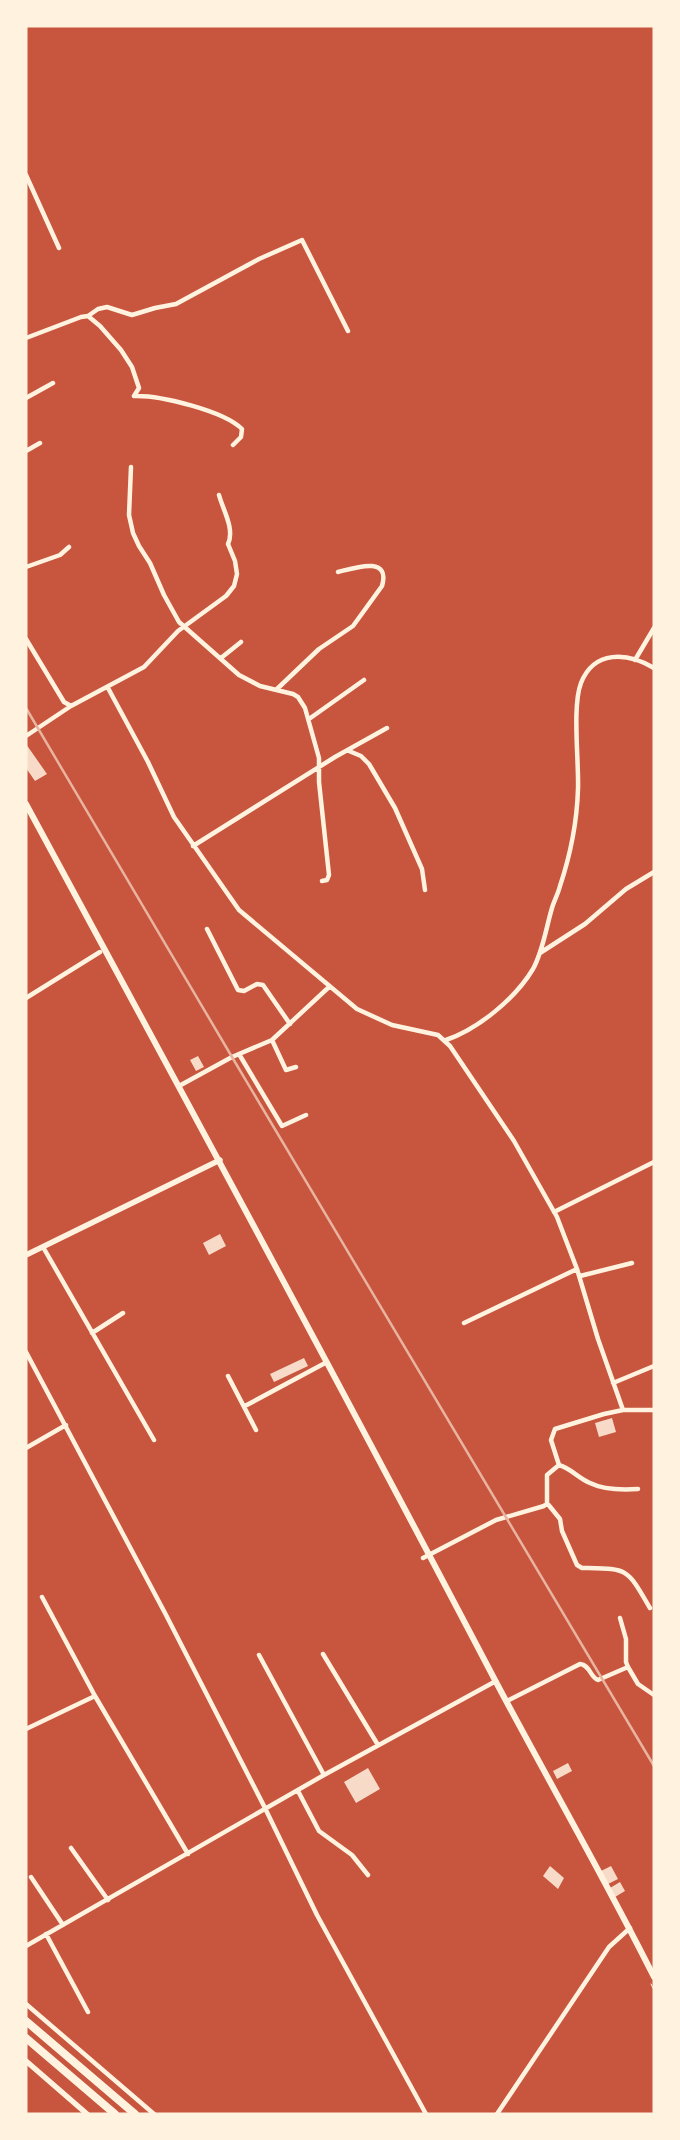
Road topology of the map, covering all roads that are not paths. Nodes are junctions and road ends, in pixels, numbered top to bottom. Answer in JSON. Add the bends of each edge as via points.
{"nodes":[{"id":1,"x":26,"y":175,"type":"edge"},
{"id":2,"x":60,"y":248,"type":"dead end"},
{"id":3,"x":88,"y":316,"type":"junction"},
{"id":4,"x":348,"y":331,"type":"dead end"},
{"id":5,"x":26,"y":338,"type":"edge"},
{"id":6,"x":53,"y":383,"type":"dead end"},
{"id":7,"x":26,"y":398,"type":"edge"},
{"id":8,"x":40,"y":444,"type":"dead end"},
{"id":9,"x":233,"y":445,"type":"dead end"},
{"id":10,"x":26,"y":451,"type":"edge"},
{"id":11,"x":131,"y":467,"type":"dead end"},
{"id":12,"x":219,"y":496,"type":"dead end"},
{"id":13,"x":69,"y":547,"type":"dead end"},
{"id":14,"x":26,"y":567,"type":"edge"},
{"id":15,"x":338,"y":572,"type":"dead end"},
{"id":16,"x":184,"y":628,"type":"junction"},
{"id":17,"x":654,"y":628,"type":"edge"},
{"id":18,"x":26,"y":640,"type":"edge"},
{"id":19,"x":241,"y":642,"type":"dead end"},
{"id":20,"x":221,"y":658,"type":"junction"},
{"id":21,"x":635,"y":660,"type":"junction"},
{"id":22,"x":654,"y":668,"type":"edge"},
{"id":23,"x":364,"y":680,"type":"dead end"},
{"id":24,"x":108,"y":688,"type":"junction"},
{"id":25,"x":277,"y":689,"type":"junction"},
{"id":26,"x":64,"y":702,"type":"junction"},
{"id":27,"x":71,"y":706,"type":"junction"},
{"id":28,"x":63,"y":711,"type":"junction"},
{"id":29,"x":309,"y":719,"type":"junction"},
{"id":30,"x":387,"y":728,"type":"dead end"},
{"id":31,"x":26,"y":736,"type":"edge"},
{"id":32,"x":350,"y":750,"type":"junction"},
{"id":33,"x":319,"y":768,"type":"junction"},
{"id":34,"x":26,"y":804,"type":"edge"},
{"id":35,"x":193,"y":846,"type":"junction"},
{"id":36,"x":654,"y":872,"type":"edge"},
{"id":37,"x":322,"y":881,"type":"dead end"},
{"id":38,"x":424,"y":890,"type":"dead end"},
{"id":39,"x":207,"y":929,"type":"dead end"},
{"id":40,"x":100,"y":952,"type":"dead end"},
{"id":41,"x":540,"y":953,"type":"junction"},
{"id":42,"x":329,"y":987,"type":"junction"},
{"id":43,"x":26,"y":998,"type":"edge"},
{"id":44,"x":290,"y":1024,"type":"junction"},
{"id":45,"x":272,"y":1040,"type":"junction"},
{"id":46,"x":446,"y":1040,"type":"junction"},
{"id":47,"x":239,"y":1054,"type":"junction"},
{"id":48,"x":296,"y":1066,"type":"dead end"},
{"id":49,"x":180,"y":1086,"type":"junction"},
{"id":50,"x":306,"y":1115,"type":"dead end"},
{"id":51,"x":220,"y":1160,"type":"junction"},
{"id":52,"x":654,"y":1162,"type":"edge"},
{"id":53,"x":554,"y":1212,"type":"junction"},
{"id":54,"x":43,"y":1248,"type":"junction"},
{"id":55,"x":26,"y":1256,"type":"edge"},
{"id":56,"x":632,"y":1263,"type":"dead end"},
{"id":57,"x":577,"y":1269,"type":"junction"},
{"id":58,"x":580,"y":1276,"type":"junction"},
{"id":59,"x":123,"y":1313,"type":"dead end"},
{"id":60,"x":464,"y":1323,"type":"dead end"},
{"id":61,"x":92,"y":1333,"type":"junction"},
{"id":62,"x":26,"y":1352,"type":"edge"},
{"id":63,"x":327,"y":1362,"type":"junction"},
{"id":64,"x":654,"y":1366,"type":"edge"},
{"id":65,"x":228,"y":1376,"type":"dead end"},
{"id":66,"x":613,"y":1383,"type":"junction"},
{"id":67,"x":244,"y":1406,"type":"junction"},
{"id":68,"x":623,"y":1410,"type":"junction"},
{"id":69,"x":654,"y":1410,"type":"edge"},
{"id":70,"x":66,"y":1425,"type":"junction"},
{"id":71,"x":256,"y":1430,"type":"dead end"},
{"id":72,"x":154,"y":1440,"type":"dead end"},
{"id":73,"x":26,"y":1448,"type":"edge"},
{"id":74,"x":559,"y":1465,"type":"junction"},
{"id":75,"x":638,"y":1489,"type":"dead end"},
{"id":76,"x":547,"y":1503,"type":"junction"},
{"id":77,"x":426,"y":1557,"type":"junction"},
{"id":78,"x":42,"y":1597,"type":"dead end"},
{"id":79,"x":650,"y":1608,"type":"dead end"},
{"id":80,"x":620,"y":1618,"type":"dead end"},
{"id":81,"x":323,"y":1654,"type":"dead end"},
{"id":82,"x":259,"y":1655,"type":"dead end"},
{"id":83,"x":628,"y":1667,"type":"junction"},
{"id":84,"x":496,"y":1681,"type":"junction"},
{"id":85,"x":654,"y":1695,"type":"edge"},
{"id":86,"x":96,"y":1696,"type":"junction"},
{"id":87,"x":506,"y":1701,"type":"junction"},
{"id":88,"x":26,"y":1729,"type":"edge"},
{"id":89,"x":378,"y":1745,"type":"junction"},
{"id":90,"x":324,"y":1775,"type":"junction"},
{"id":91,"x":298,"y":1790,"type":"junction"},
{"id":92,"x":266,"y":1810,"type":"junction"},
{"id":93,"x":71,"y":1848,"type":"dead end"},
{"id":94,"x":188,"y":1854,"type":"junction"},
{"id":95,"x":368,"y":1875,"type":"dead end"},
{"id":96,"x":31,"y":1877,"type":"dead end"},
{"id":97,"x":108,"y":1900,"type":"junction"},
{"id":98,"x":63,"y":1925,"type":"junction"},
{"id":99,"x":630,"y":1928,"type":"junction"},
{"id":100,"x":46,"y":1934,"type":"junction"},
{"id":101,"x":26,"y":1946,"type":"edge"},
{"id":102,"x":654,"y":1976,"type":"edge"},
{"id":103,"x":26,"y":2004,"type":"edge"},
{"id":104,"x":88,"y":2012,"type":"dead end"},
{"id":105,"x":26,"y":2021,"type":"edge"},
{"id":106,"x":26,"y":2038,"type":"edge"},
{"id":107,"x":26,"y":2061,"type":"edge"},
{"id":108,"x":87,"y":2114,"type":"edge"},
{"id":109,"x":115,"y":2114,"type":"edge"},
{"id":110,"x":135,"y":2114,"type":"edge"},
{"id":111,"x":154,"y":2114,"type":"edge"},
{"id":112,"x":426,"y":2114,"type":"edge"},
{"id":113,"x":497,"y":2114,"type":"edge"}],
"edges":[{"from":1,"to":2,"type":"street"},
{"from":3,"to":4,"type":"street","via":[[107,307],[132,315],[176,304],[259,259],[302,240]]},
{"from":3,"to":5,"type":"street"},
{"from":3,"to":9,"type":"street","via":[[128,360],[139,388],[134,396],[179,402],[234,422],[242,429],[241,437]]},
{"from":6,"to":7,"type":"street"},
{"from":8,"to":10,"type":"street"},
{"from":11,"to":16,"type":"street","via":[[129,515],[133,533]]},
{"from":12,"to":16,"type":"street","via":[[229,524],[231,538],[228,544],[237,568],[236,580],[226,596]]},
{"from":13,"to":14,"type":"street","via":[[60,555]]},
{"from":15,"to":25,"type":"street","via":[[376,566],[384,578],[382,586],[353,626],[319,649]]},
{"from":16,"to":20,"type":"street"},
{"from":16,"to":24,"type":"street","via":[[171,637],[144,667]]},
{"from":17,"to":21,"type":"street"},
{"from":18,"to":26,"type":"street"},
{"from":19,"to":20,"type":"street"},
{"from":20,"to":25,"type":"street","via":[[250,682]]},
{"from":21,"to":22,"type":"street"},
{"from":21,"to":41,"type":"street","via":[[606,657],[592,665],[581,683],[577,712],[578,792],[572,839]]},
{"from":23,"to":29,"type":"street"},
{"from":24,"to":27,"type":"street"},
{"from":24,"to":35,"type":"street","via":[[174,816]]},
{"from":25,"to":29,"type":"street","via":[[298,697]]},
{"from":26,"to":27,"type":"street"},
{"from":26,"to":28,"type":"street"},
{"from":27,"to":28,"type":"street"},
{"from":28,"to":31,"type":"street"},
{"from":29,"to":33,"type":"street","via":[[320,758]]},
{"from":30,"to":32,"type":"street"},
{"from":32,"to":33,"type":"street"},
{"from":32,"to":38,"type":"street","via":[[369,764],[395,808],[422,869]]},
{"from":33,"to":35,"type":"street"},
{"from":33,"to":37,"type":"street","via":[[329,875]]},
{"from":34,"to":49,"type":"main road"},
{"from":35,"to":42,"type":"street","via":[[240,910]]},
{"from":36,"to":41,"type":"street"},
{"from":39,"to":44,"type":"street","via":[[238,990],[244,991],[257,984],[263,986]]},
{"from":40,"to":43,"type":"street"},
{"from":41,"to":46,"type":"street","via":[[532,970],[485,1020],[464,1034]]},
{"from":42,"to":44,"type":"street"},
{"from":42,"to":46,"type":"street","via":[[372,1017],[404,1029],[431,1032]]},
{"from":44,"to":45,"type":"street"},
{"from":45,"to":47,"type":"street"},
{"from":45,"to":48,"type":"street","via":[[286,1070]]},
{"from":46,"to":53,"type":"street","via":[[514,1141]]},
{"from":47,"to":49,"type":"street"},
{"from":47,"to":50,"type":"street","via":[[282,1126]]},
{"from":49,"to":51,"type":"main road"},
{"from":51,"to":54,"type":"street"},
{"from":51,"to":63,"type":"main road"},
{"from":52,"to":53,"type":"street"},
{"from":53,"to":57,"type":"street"},
{"from":54,"to":55,"type":"street"},
{"from":54,"to":61,"type":"street"},
{"from":56,"to":58,"type":"street"},
{"from":57,"to":58,"type":"street"},
{"from":57,"to":60,"type":"street"},
{"from":58,"to":66,"type":"street"},
{"from":59,"to":61,"type":"street"},
{"from":61,"to":72,"type":"street"},
{"from":62,"to":70,"type":"street"},
{"from":63,"to":67,"type":"street"},
{"from":63,"to":77,"type":"main road"},
{"from":64,"to":66,"type":"street"},
{"from":65,"to":67,"type":"street"},
{"from":66,"to":68,"type":"street"},
{"from":67,"to":71,"type":"street"},
{"from":68,"to":69,"type":"street"},
{"from":68,"to":74,"type":"street","via":[[555,1429],[551,1440]]},
{"from":70,"to":73,"type":"street"},
{"from":70,"to":92,"type":"street"},
{"from":74,"to":75,"type":"street","via":[[599,1486]]},
{"from":74,"to":76,"type":"street","via":[[547,1475]]},
{"from":76,"to":77,"type":"street","via":[[540,1509],[496,1520]]},
{"from":76,"to":79,"type":"street","via":[[560,1519],[577,1565],[621,1570],[629,1574]]},
{"from":77,"to":84,"type":"main road"},
{"from":78,"to":86,"type":"street"},
{"from":80,"to":83,"type":"street","via":[[626,1639]]},
{"from":81,"to":89,"type":"street"},
{"from":82,"to":90,"type":"street"},
{"from":83,"to":85,"type":"street","via":[[638,1684]]},
{"from":83,"to":87,"type":"street","via":[[598,1680],[580,1664]]},
{"from":84,"to":87,"type":"main road"},
{"from":84,"to":89,"type":"street"},
{"from":86,"to":88,"type":"street"},
{"from":86,"to":94,"type":"street"},
{"from":87,"to":99,"type":"main road"},
{"from":89,"to":90,"type":"street"},
{"from":90,"to":91,"type":"street"},
{"from":91,"to":92,"type":"street"},
{"from":91,"to":95,"type":"street","via":[[319,1831],[352,1855]]},
{"from":92,"to":94,"type":"street"},
{"from":92,"to":112,"type":"street","via":[[317,1915]]},
{"from":93,"to":97,"type":"street"},
{"from":94,"to":97,"type":"street"},
{"from":96,"to":98,"type":"street"},
{"from":97,"to":98,"type":"street"},
{"from":98,"to":100,"type":"street"},
{"from":99,"to":102,"type":"main road"},
{"from":99,"to":113,"type":"street","via":[[609,1947]]},
{"from":100,"to":101,"type":"street"},
{"from":100,"to":104,"type":"street"},
{"from":103,"to":111,"type":"street"},
{"from":105,"to":110,"type":"highway"},
{"from":106,"to":109,"type":"highway"},
{"from":107,"to":108,"type":"street"}]}
